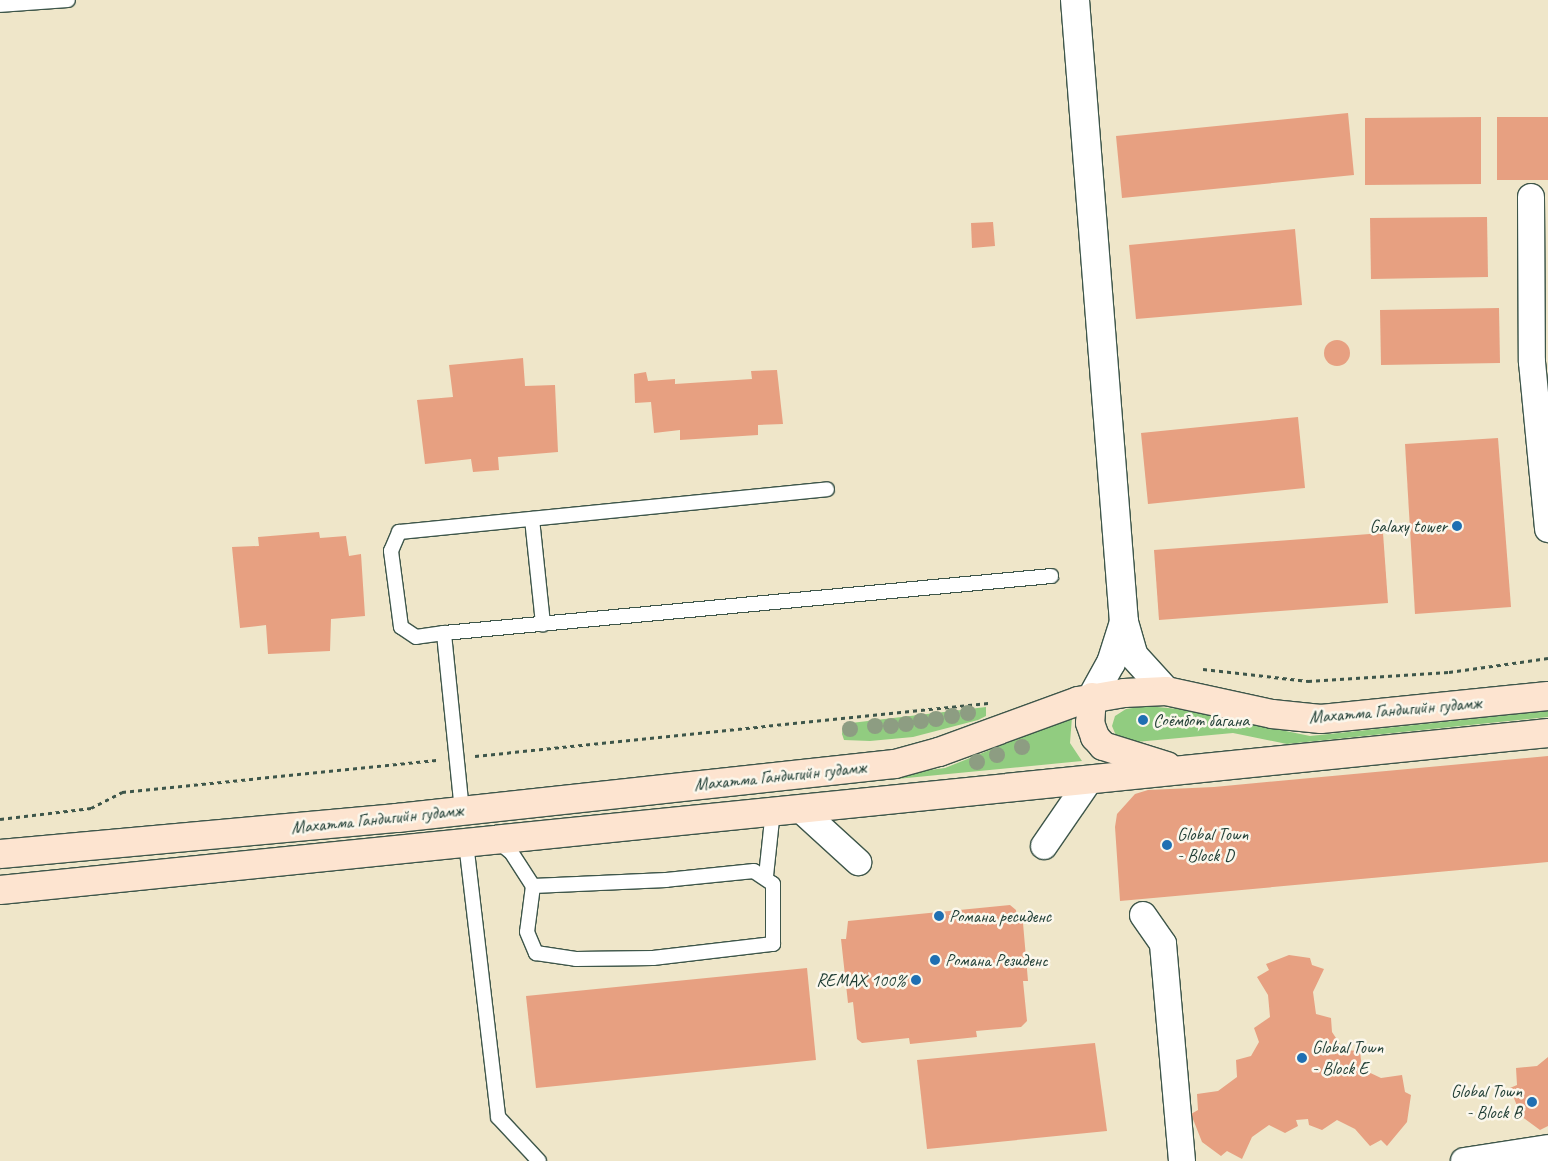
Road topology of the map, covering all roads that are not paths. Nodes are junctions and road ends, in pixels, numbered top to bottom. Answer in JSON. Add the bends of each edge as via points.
{"nodes":[{"id":1,"x":68,"y":0,"type":"edge"},
{"id":2,"x":1075,"y":0,"type":"edge"},
{"id":3,"x":0,"y":5,"type":"edge"},
{"id":4,"x":1531,"y":197,"type":"dead end"},
{"id":5,"x":827,"y":489,"type":"dead end"},
{"id":6,"x":532,"y":518,"type":"junction"},
{"id":7,"x":1548,"y":529,"type":"edge"},
{"id":8,"x":1051,"y":576,"type":"dead end"},
{"id":9,"x":1124,"y":622,"type":"junction"},
{"id":10,"x":543,"y":624,"type":"junction"},
{"id":11,"x":444,"y":634,"type":"junction"},
{"id":12,"x":1166,"y":691,"type":"junction"},
{"id":13,"x":1548,"y":696,"type":"edge"},
{"id":14,"x":1092,"y":697,"type":"junction"},
{"id":15,"x":1548,"y":733,"type":"edge"},
{"id":16,"x":1175,"y":771,"type":"junction"},
{"id":17,"x":1090,"y":779,"type":"junction"},
{"id":18,"x":800,"y":809,"type":"junction"},
{"id":19,"x":462,"y":811,"type":"junction"},
{"id":20,"x":772,"y":812,"type":"junction"},
{"id":21,"x":496,"y":840,"type":"junction"},
{"id":22,"x":466,"y":842,"type":"junction"},
{"id":23,"x":1044,"y":846,"type":"dead end"},
{"id":24,"x":0,"y":854,"type":"edge"},
{"id":25,"x":858,"y":862,"type":"dead end"},
{"id":26,"x":766,"y":876,"type":"junction"},
{"id":27,"x":533,"y":886,"type":"junction"},
{"id":28,"x":0,"y":890,"type":"edge"},
{"id":29,"x":1143,"y":915,"type":"dead end"},
{"id":30,"x":1548,"y":1148,"type":"edge"},
{"id":31,"x":539,"y":1161,"type":"edge"},
{"id":32,"x":1182,"y":1161,"type":"edge"},
{"id":33,"x":1464,"y":1161,"type":"edge"}],
"edges":[{"from":1,"to":3,"type":"lane"},
{"from":2,"to":9,"type":"street"},
{"from":4,"to":7,"type":"street","via":[[1532,362]]},
{"from":5,"to":6,"type":"lane"},
{"from":6,"to":10,"type":"lane"},
{"from":6,"to":11,"type":"lane","via":[[399,532],[391,551],[401,627],[416,637]]},
{"from":8,"to":10,"type":"lane"},
{"from":9,"to":12,"type":"street","via":[[1134,656]]},
{"from":9,"to":14,"type":"street","via":[[1111,663]]},
{"from":10,"to":11,"type":"lane"},
{"from":11,"to":19,"type":"lane"},
{"from":12,"to":13,"type":"main road","name":"Махатма Гандигийн гудамж","via":[[1272,714],[1320,719]]},
{"from":12,"to":14,"type":"main road","name":"Махатма Гандигийн гудамж"},
{"from":14,"to":16,"type":"main road","via":[[1090,723],[1095,737],[1103,746],[1114,752],[1154,760]]},
{"from":14,"to":19,"type":"main road","name":"Махатма Гандигийн гудамж","via":[[932,754],[894,764]]},
{"from":15,"to":16,"type":"main road","name":"Махатма Гандигийн гудамж"},
{"from":16,"to":17,"type":"main road","name":"Махатма Гандигийн гудамж"},
{"from":17,"to":18,"type":"main road","name":"Махатма Гандигийн гудамж"},
{"from":17,"to":23,"type":"street"},
{"from":18,"to":20,"type":"main road","name":"Махатма Гандигийн гудамж"},
{"from":18,"to":25,"type":"street"},
{"from":19,"to":24,"type":"main road","name":"Махатма Гандигийн гудамж"},
{"from":20,"to":21,"type":"main road","name":"Махатма Гандигийн гудамж"},
{"from":20,"to":26,"type":"lane"},
{"from":21,"to":22,"type":"main road","name":"Махатма Гандигийн гудамж"},
{"from":21,"to":27,"type":"lane","via":[[511,852]]},
{"from":22,"to":28,"type":"main road","name":"Махатма Гандигийн гудамж"},
{"from":22,"to":31,"type":"lane","via":[[498,1117]]},
{"from":26,"to":27,"type":"lane","via":[[754,871],[730,872],[666,880]]},
{"from":26,"to":27,"type":"lane","via":[[773,884],[773,944],[653,958],[576,958],[536,953],[527,932]]},
{"from":29,"to":32,"type":"street","via":[[1163,944]]},
{"from":30,"to":33,"type":"street"}]}
